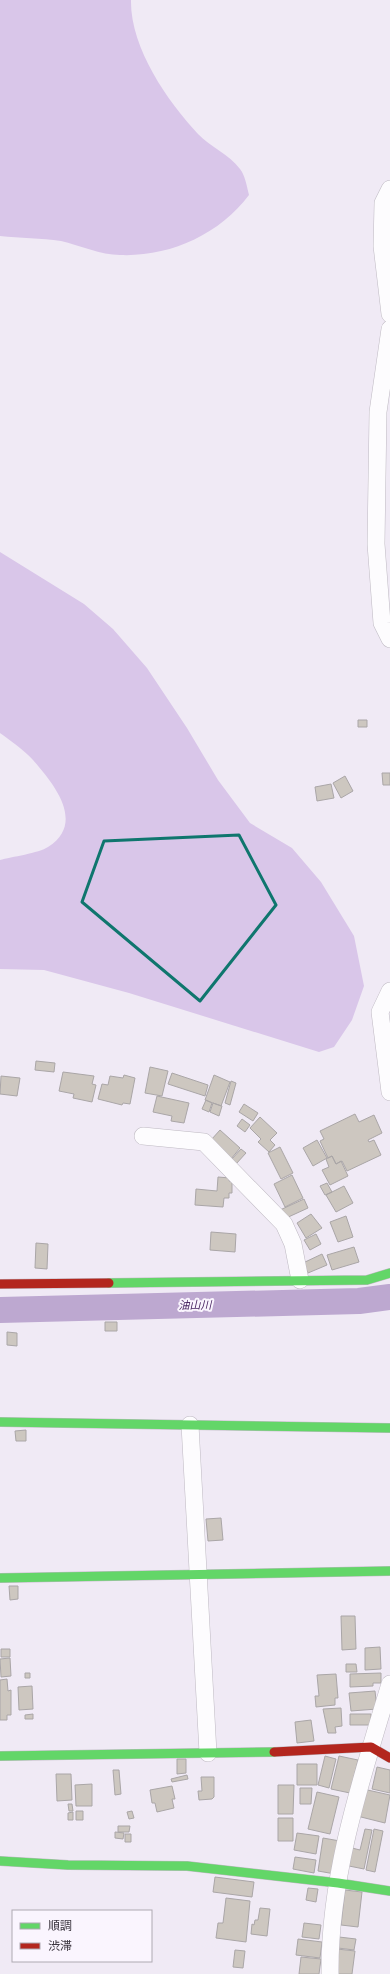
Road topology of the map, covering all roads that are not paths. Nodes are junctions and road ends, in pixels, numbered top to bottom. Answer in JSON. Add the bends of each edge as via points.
{"nodes":[{"id":1,"x":390,"y":190,"type":"edge"},
{"id":2,"x":390,"y":314,"type":"edge"},
{"id":3,"x":390,"y":329,"type":"edge"},
{"id":4,"x":390,"y":639,"type":"edge"},
{"id":5,"x":390,"y":991,"type":"edge"},
{"id":6,"x":390,"y":1092,"type":"edge"},
{"id":7,"x":143,"y":1136,"type":"dead end"},
{"id":8,"x":390,"y":1273,"type":"edge"},
{"id":9,"x":300,"y":1280,"type":"junction"},
{"id":10,"x":0,"y":1284,"type":"edge"},
{"id":11,"x":0,"y":1422,"type":"edge"},
{"id":12,"x":190,"y":1425,"type":"junction"},
{"id":13,"x":390,"y":1428,"type":"edge"},
{"id":14,"x":390,"y":1571,"type":"edge"},
{"id":15,"x":198,"y":1574,"type":"junction"},
{"id":16,"x":0,"y":1578,"type":"edge"},
{"id":17,"x":390,"y":1684,"type":"edge"},
{"id":18,"x":371,"y":1747,"type":"junction"},
{"id":19,"x":208,"y":1753,"type":"junction"},
{"id":20,"x":0,"y":1756,"type":"edge"},
{"id":21,"x":390,"y":1758,"type":"edge"},
{"id":22,"x":0,"y":1861,"type":"edge"},
{"id":23,"x":338,"y":1883,"type":"junction"},
{"id":24,"x":390,"y":1891,"type":"edge"},
{"id":25,"x":330,"y":1974,"type":"edge"}],
"edges":[{"from":1,"to":2,"type":"street","via":[[383,203],[382,246]]},
{"from":3,"to":4,"type":"street","via":[[378,412],[376,544],[382,623]]},
{"from":5,"to":6,"type":"street","via":[[380,1012]]},
{"from":7,"to":9,"type":"street","via":[[204,1142],[284,1224],[293,1244]]},
{"from":8,"to":9,"type":"street","via":[[367,1280]]},
{"from":9,"to":10,"type":"street"},
{"from":11,"to":12,"type":"street"},
{"from":12,"to":13,"type":"street"},
{"from":12,"to":15,"type":"street"},
{"from":14,"to":15,"type":"street"},
{"from":15,"to":16,"type":"street"},
{"from":15,"to":19,"type":"street"},
{"from":17,"to":18,"type":"street"},
{"from":18,"to":19,"type":"street"},
{"from":18,"to":21,"type":"street"},
{"from":18,"to":23,"type":"street","via":[[349,1828]]},
{"from":19,"to":20,"type":"street"},
{"from":22,"to":23,"type":"street","via":[[68,1865],[187,1866]]},
{"from":23,"to":24,"type":"street"},
{"from":23,"to":25,"type":"street","via":[[330,1944]]}]}
